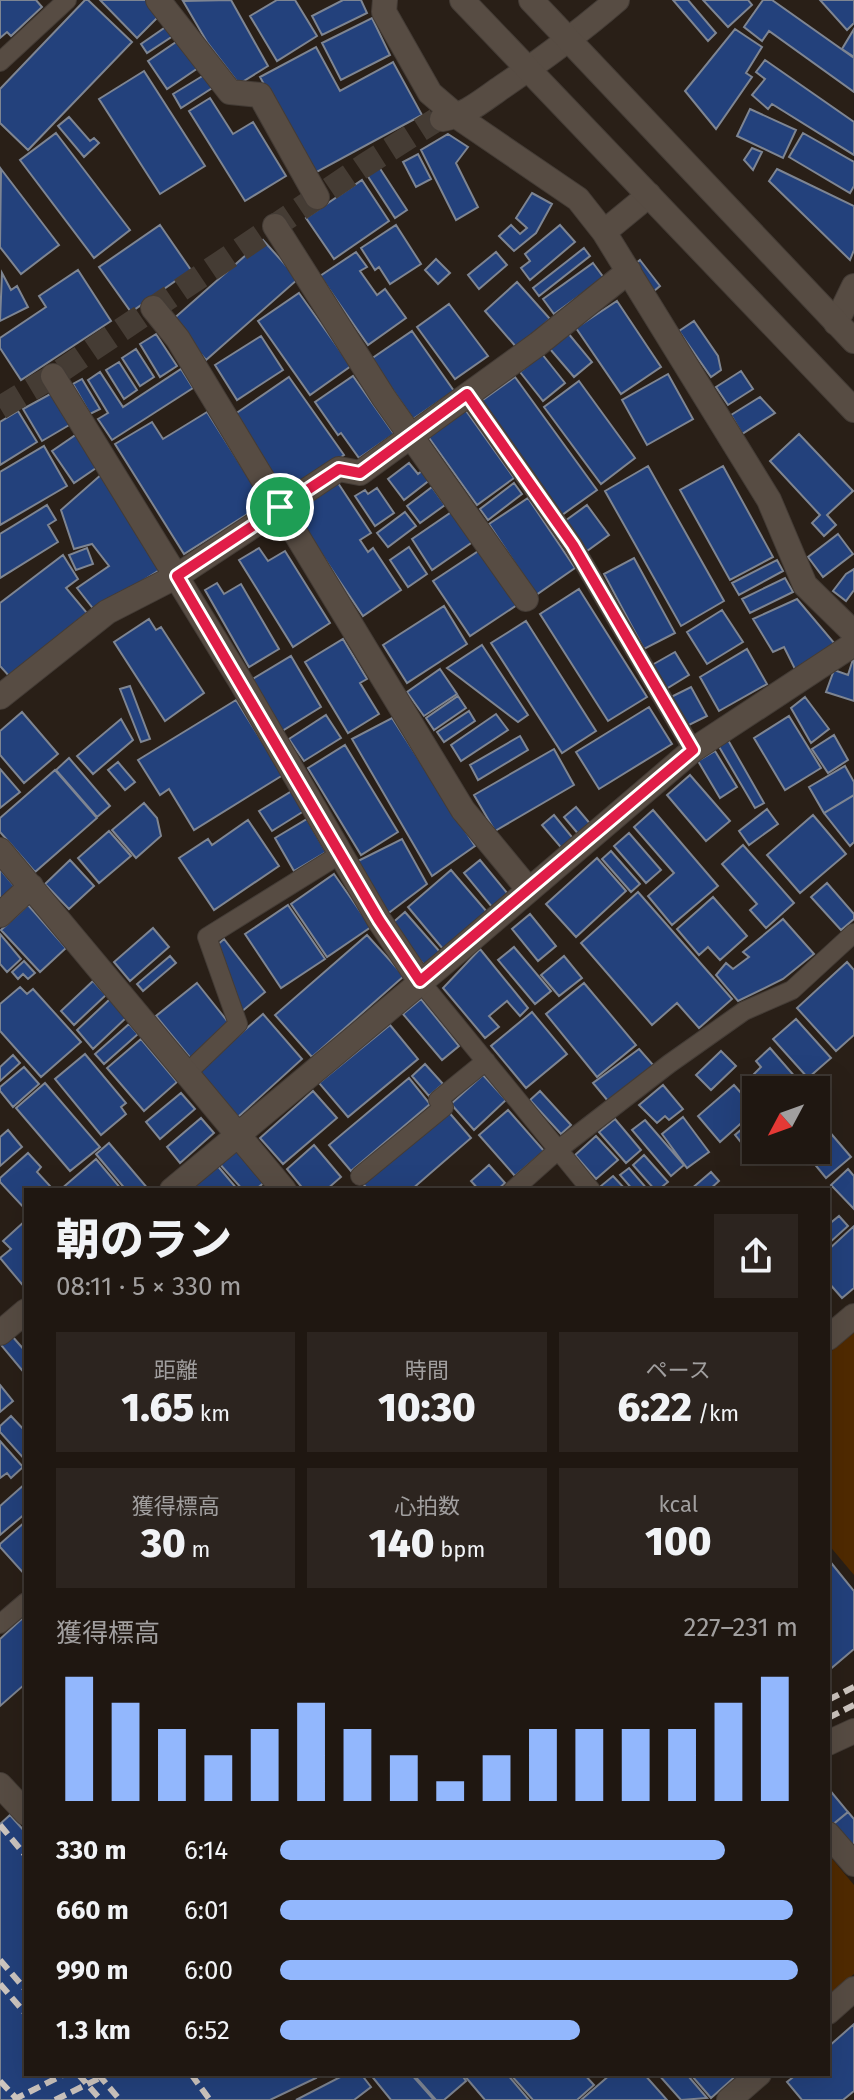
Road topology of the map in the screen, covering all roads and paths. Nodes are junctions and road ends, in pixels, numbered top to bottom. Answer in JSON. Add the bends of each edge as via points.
{"nodes":[{"id":1,"x":67,"y":0,"type":"edge"},
{"id":2,"x":158,"y":0,"type":"edge"},
{"id":3,"x":385,"y":0,"type":"edge"},
{"id":4,"x":462,"y":0,"type":"edge"},
{"id":5,"x":531,"y":0,"type":"edge"},
{"id":6,"x":617,"y":0,"type":"edge"},
{"id":7,"x":570,"y":40,"type":"junction"},
{"id":8,"x":0,"y":62,"type":"edge"},
{"id":9,"x":529,"y":69,"type":"junction"},
{"id":10,"x":447,"y":119,"type":"junction"},
{"id":11,"x":649,"y":195,"type":"junction"},
{"id":12,"x":317,"y":197,"type":"dead end"},
{"id":13,"x":275,"y":226,"type":"dead end"},
{"id":14,"x":604,"y":232,"type":"junction"},
{"id":15,"x":629,"y":271,"type":"junction"},
{"id":16,"x":854,"y":286,"type":"edge"},
{"id":17,"x":153,"y":308,"type":"dead end"},
{"id":18,"x":836,"y":323,"type":"junction"},
{"id":19,"x":854,"y":341,"type":"edge"},
{"id":20,"x":53,"y":376,"type":"dead end"},
{"id":21,"x":467,"y":394,"type":"junction"},
{"id":22,"x":854,"y":410,"type":"edge"},
{"id":23,"x":410,"y":435,"type":"junction"},
{"id":24,"x":280,"y":507,"type":"junction"},
{"id":25,"x":177,"y":576,"type":"junction"},
{"id":26,"x":526,"y":599,"type":"dead end"},
{"id":27,"x":854,"y":633,"type":"edge"},
{"id":28,"x":854,"y":644,"type":"edge"},
{"id":29,"x":0,"y":697,"type":"edge"},
{"id":30,"x":693,"y":750,"type":"junction"},
{"id":31,"x":0,"y":850,"type":"edge"},
{"id":32,"x":342,"y":853,"type":"junction"},
{"id":33,"x":31,"y":886,"type":"junction"},
{"id":34,"x":529,"y":890,"type":"junction"},
{"id":35,"x":0,"y":915,"type":"edge"},
{"id":36,"x":854,"y":933,"type":"edge"},
{"id":37,"x":420,"y":981,"type":"junction"},
{"id":38,"x":486,"y":1061,"type":"junction"},
{"id":39,"x":187,"y":1073,"type":"junction"},
{"id":40,"x":238,"y":1135,"type":"junction"},
{"id":41,"x":559,"y":1149,"type":"junction"},
{"id":42,"x":360,"y":1176,"type":"dead end"},
{"id":43,"x":174,"y":1188,"type":"edge"},
{"id":44,"x":282,"y":1188,"type":"edge"},
{"id":45,"x":515,"y":1188,"type":"edge"},
{"id":46,"x":589,"y":1188,"type":"edge"},
{"id":47,"x":854,"y":1316,"type":"edge"},
{"id":48,"x":830,"y":1336,"type":"edge"},
{"id":49,"x":24,"y":1604,"type":"edge"},
{"id":50,"x":0,"y":1624,"type":"edge"},
{"id":51,"x":854,"y":1731,"type":"edge"},
{"id":52,"x":830,"y":1742,"type":"edge"},
{"id":53,"x":0,"y":1785,"type":"edge"},
{"id":54,"x":24,"y":1811,"type":"edge"},
{"id":55,"x":830,"y":1836,"type":"edge"},
{"id":56,"x":854,"y":1864,"type":"edge"},
{"id":57,"x":854,"y":1989,"type":"edge"},
{"id":58,"x":830,"y":2010,"type":"edge"},
{"id":59,"x":757,"y":2076,"type":"edge"},
{"id":60,"x":729,"y":2100,"type":"edge"}],
"edges":[{"from":1,"to":8,"type":"lane"},
{"from":2,"to":12,"type":"street","via":[[230,92],[260,95]]},
{"from":3,"to":10,"type":"street","via":[[384,12]]},
{"from":4,"to":9,"type":"street"},
{"from":5,"to":7,"type":"street"},
{"from":6,"to":7,"type":"street"},
{"from":7,"to":9,"type":"street"},
{"from":7,"to":18,"type":"street"},
{"from":9,"to":10,"type":"street"},
{"from":9,"to":11,"type":"street"},
{"from":10,"to":14,"type":"street","via":[[578,199]]},
{"from":11,"to":14,"type":"street"},
{"from":11,"to":22,"type":"street"},
{"from":13,"to":23,"type":"street"},
{"from":14,"to":15,"type":"street"},
{"from":15,"to":21,"type":"street"},
{"from":15,"to":27,"type":"street","via":[[769,500],[805,585]]},
{"from":16,"to":18,"type":"street"},
{"from":17,"to":24,"type":"street","via":[[178,339]]},
{"from":18,"to":19,"type":"street"},
{"from":20,"to":25,"type":"street"},
{"from":21,"to":23,"type":"street"},
{"from":21,"to":30,"type":"lane","via":[[573,545]]},
{"from":23,"to":24,"type":"street","via":[[360,473],[339,469]]},
{"from":23,"to":26,"type":"street"},
{"from":24,"to":25,"type":"street"},
{"from":24,"to":34,"type":"street","via":[[463,810]]},
{"from":25,"to":29,"type":"street","via":[[107,612]]},
{"from":25,"to":32,"type":"street"},
{"from":28,"to":30,"type":"street"},
{"from":30,"to":34,"type":"street"},
{"from":31,"to":33,"type":"street"},
{"from":32,"to":37,"type":"street"},
{"from":32,"to":39,"type":"lane","via":[[207,937],[238,1024]]},
{"from":33,"to":35,"type":"street"},
{"from":33,"to":39,"type":"street"},
{"from":34,"to":37,"type":"street"},
{"from":36,"to":41,"type":"lane","via":[[792,990],[744,1011]]},
{"from":37,"to":38,"type":"lane"},
{"from":37,"to":40,"type":"street"},
{"from":38,"to":41,"type":"lane"},
{"from":38,"to":42,"type":"lane","via":[[438,1100],[444,1107]]},
{"from":39,"to":40,"type":"street"},
{"from":40,"to":43,"type":"street"},
{"from":40,"to":44,"type":"street"},
{"from":41,"to":45,"type":"lane"},
{"from":41,"to":46,"type":"lane"},
{"from":47,"to":48,"type":"street"},
{"from":49,"to":50,"type":"lane"},
{"from":51,"to":52,"type":"street"},
{"from":53,"to":54,"type":"street"},
{"from":55,"to":56,"type":"street"},
{"from":57,"to":58,"type":"street"},
{"from":59,"to":60,"type":"street"}]}
